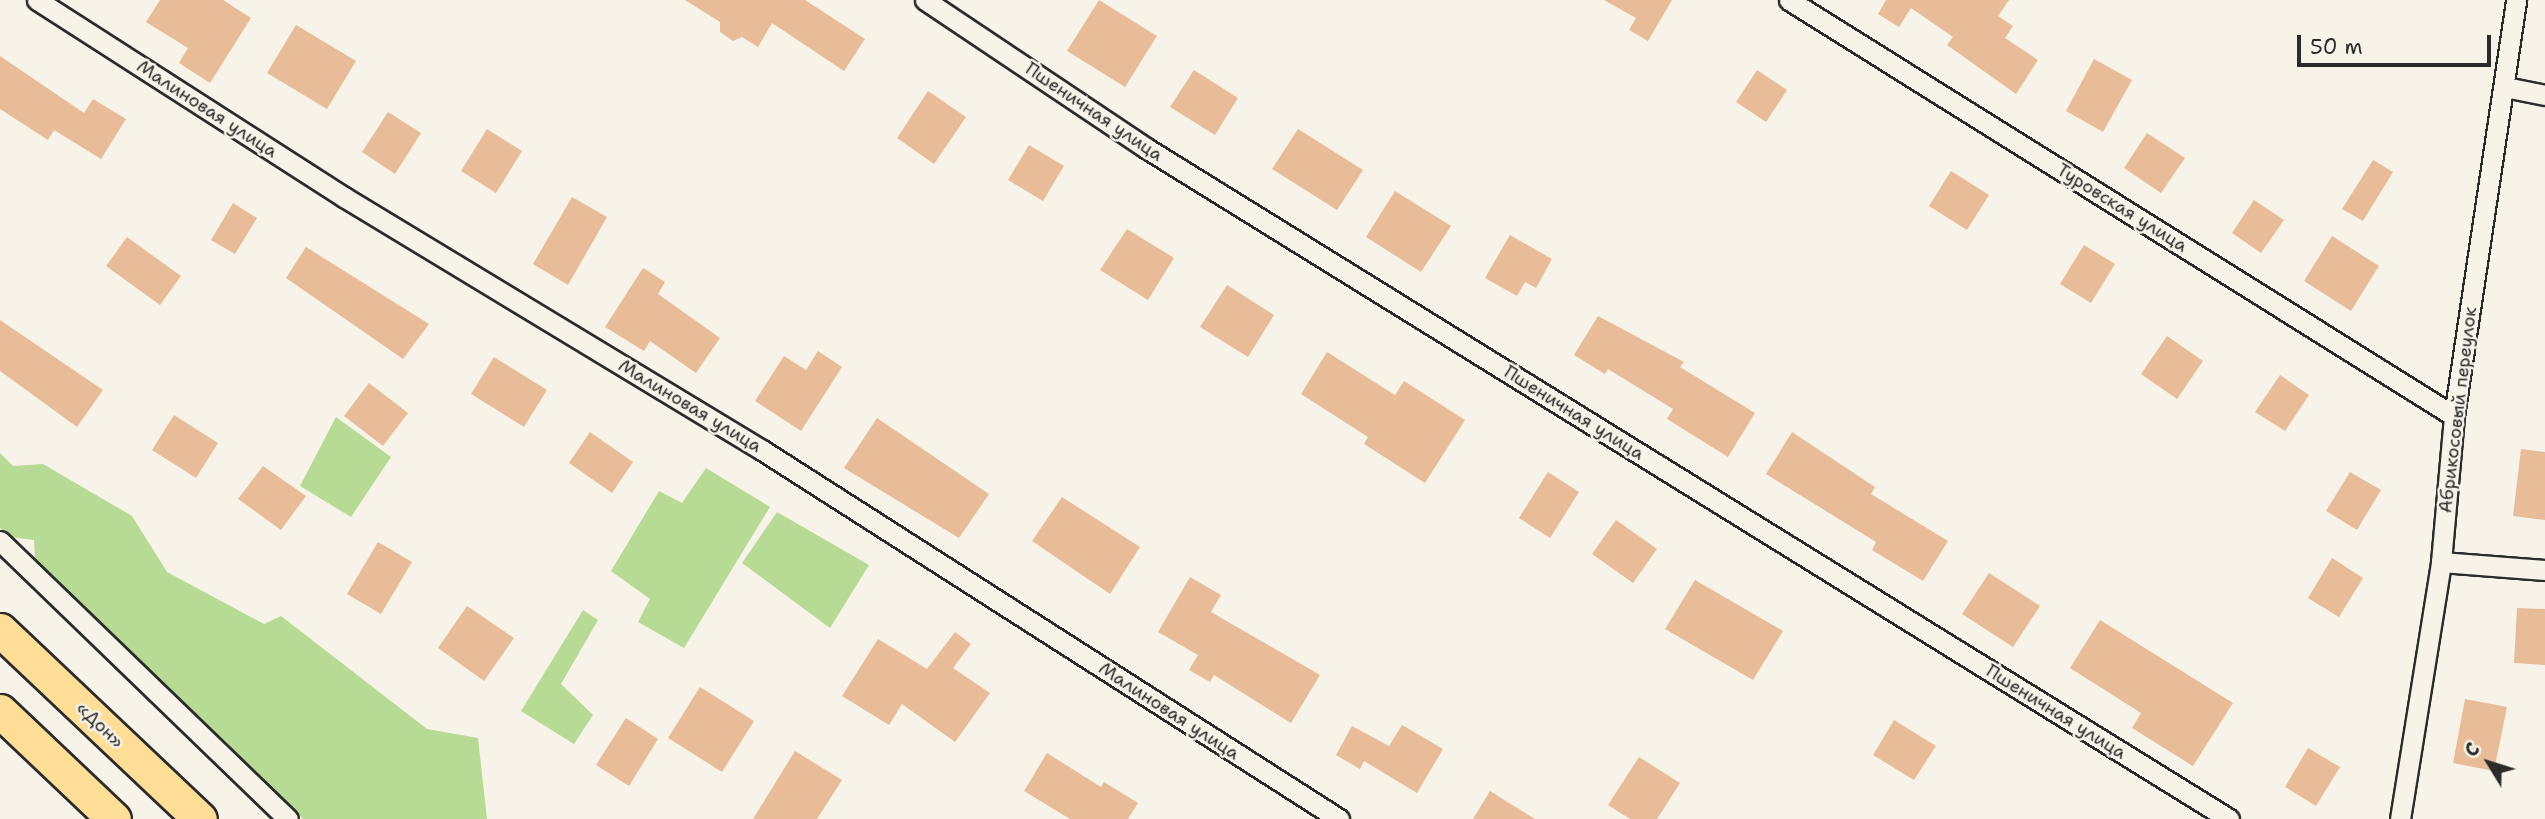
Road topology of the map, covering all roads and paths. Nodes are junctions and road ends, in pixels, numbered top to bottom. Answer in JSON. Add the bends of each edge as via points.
{"nodes":[{"id":1,"x":37,"y":0,"type":"edge"},
{"id":2,"x":925,"y":0,"type":"edge"},
{"id":3,"x":1790,"y":0,"type":"edge"},
{"id":4,"x":2516,"y":0,"type":"edge"},
{"id":5,"x":2505,"y":87,"type":"junction"},
{"id":6,"x":2545,"y":95,"type":"edge"},
{"id":7,"x":2454,"y":416,"type":"junction"},
{"id":8,"x":0,"y":541,"type":"edge"},
{"id":9,"x":2441,"y":562,"type":"junction"},
{"id":10,"x":2545,"y":570,"type":"edge"},
{"id":11,"x":0,"y":630,"type":"edge"},
{"id":12,"x":0,"y":711,"type":"edge"},
{"id":13,"x":114,"y":819,"type":"edge"},
{"id":14,"x":200,"y":819,"type":"edge"},
{"id":15,"x":288,"y":819,"type":"edge"},
{"id":16,"x":1339,"y":819,"type":"edge"},
{"id":17,"x":2229,"y":819,"type":"edge"},
{"id":18,"x":2400,"y":819,"type":"edge"}],
"edges":[{"from":1,"to":16,"type":"street","name":"Малиновая улица","via":[[344,197],[796,471]]},
{"from":2,"to":17,"type":"street","name":"Пшеничная улица","via":[[1146,148]]},
{"from":3,"to":7,"type":"street","name":"Туровская улица"},
{"from":4,"to":5,"type":"street","name":"Абрикосовый переулок"},
{"from":5,"to":6,"type":"street"},
{"from":5,"to":7,"type":"street","name":"Абрикосовый переулок"},
{"from":7,"to":9,"type":"street","name":"Абрикосовый переулок"},
{"from":8,"to":15,"type":"street"},
{"from":9,"to":10,"type":"street"},
{"from":9,"to":18,"type":"street","name":"Абрикосовый переулок"},
{"from":11,"to":14,"type":"highway","name":"«Дон»"},
{"from":12,"to":13,"type":"highway"}]}
